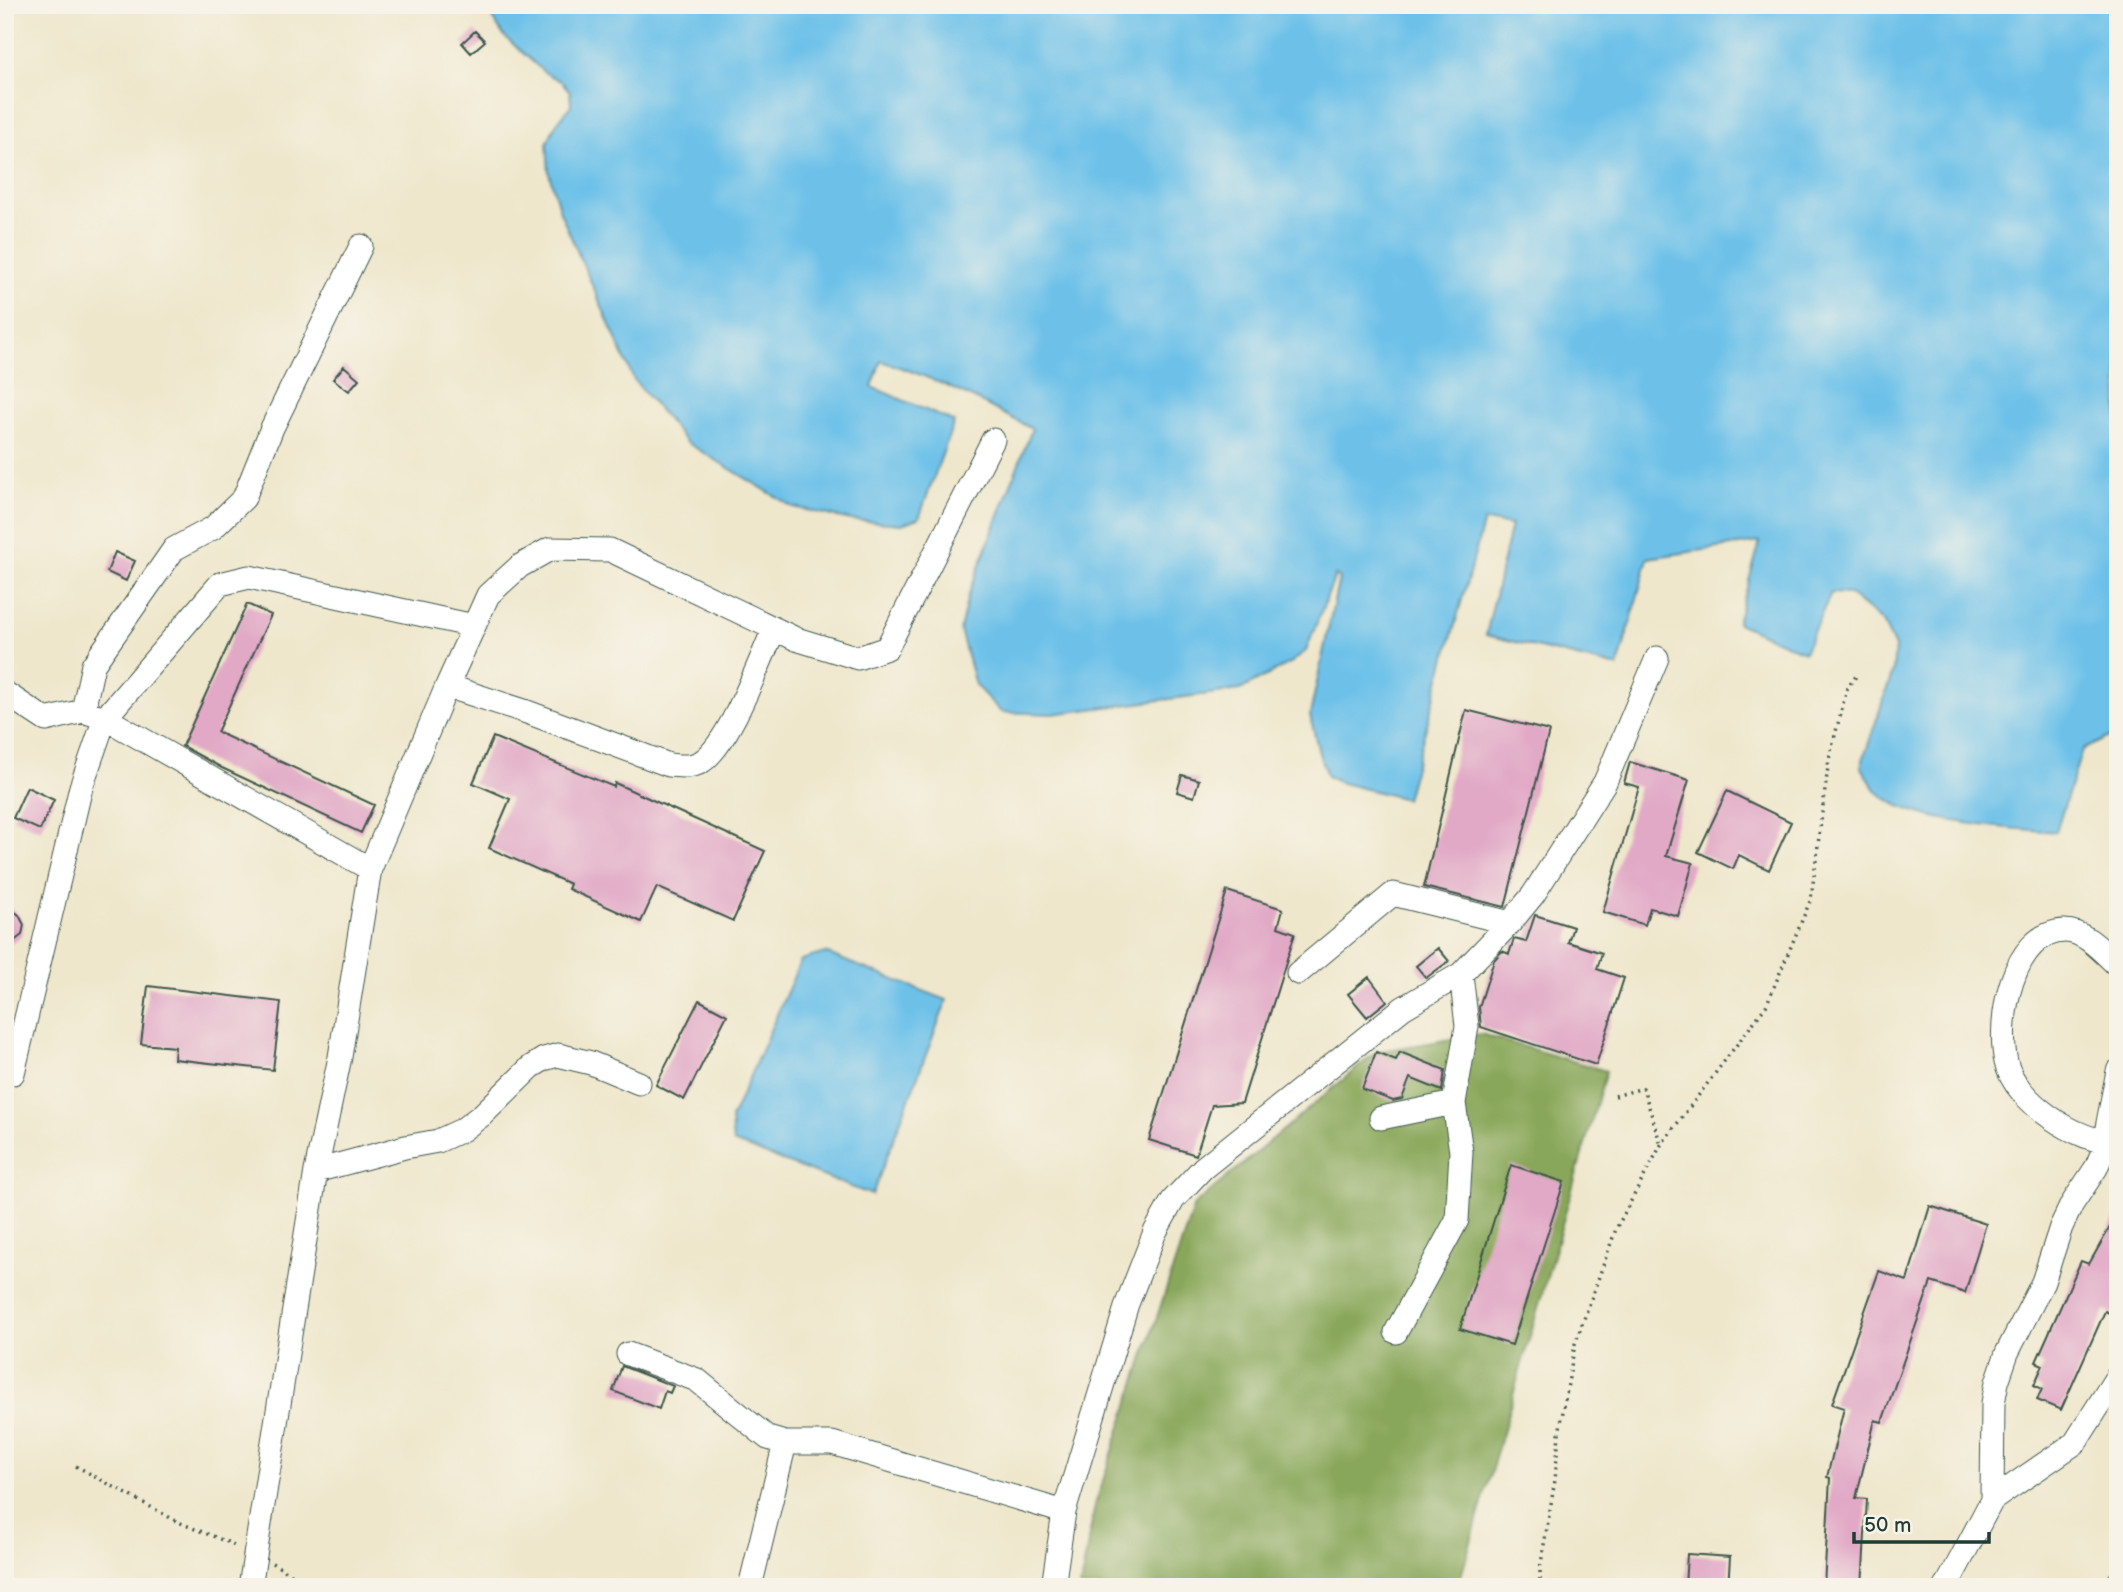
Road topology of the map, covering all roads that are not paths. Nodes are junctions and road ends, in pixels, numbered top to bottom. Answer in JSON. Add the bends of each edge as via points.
{"nodes":[{"id":1,"x":361,"y":246,"type":"dead end"},
{"id":2,"x":993,"y":440,"type":"dead end"},
{"id":3,"x":474,"y":626,"type":"junction"},
{"id":4,"x":774,"y":629,"type":"junction"},
{"id":5,"x":1657,"y":658,"type":"dead end"},
{"id":6,"x":447,"y":687,"type":"junction"},
{"id":7,"x":5,"y":693,"type":"edge"},
{"id":8,"x":83,"y":711,"type":"junction"},
{"id":9,"x":105,"y":718,"type":"junction"},
{"id":10,"x":370,"y":869,"type":"junction"},
{"id":11,"x":1510,"y":923,"type":"junction"},
{"id":12,"x":2118,"y":965,"type":"edge"},
{"id":13,"x":1298,"y":973,"type":"dead end"},
{"id":14,"x":1461,"y":974,"type":"junction"},
{"id":15,"x":2118,"y":1071,"type":"edge"},
{"id":16,"x":13,"y":1073,"type":"dead end"},
{"id":17,"x":639,"y":1083,"type":"dead end"},
{"id":18,"x":1454,"y":1103,"type":"junction"},
{"id":19,"x":1381,"y":1118,"type":"dead end"},
{"id":20,"x":2111,"y":1143,"type":"edge"},
{"id":21,"x":316,"y":1171,"type":"junction"},
{"id":22,"x":1396,"y":1332,"type":"dead end"},
{"id":23,"x":628,"y":1354,"type":"dead end"},
{"id":24,"x":2118,"y":1375,"type":"edge"},
{"id":25,"x":785,"y":1443,"type":"junction"},
{"id":26,"x":1992,"y":1500,"type":"junction"},
{"id":27,"x":1064,"y":1512,"type":"junction"},
{"id":28,"x":2118,"y":1583,"type":"edge"},
{"id":29,"x":250,"y":1587,"type":"edge"},
{"id":30,"x":750,"y":1587,"type":"edge"},
{"id":31,"x":1053,"y":1587,"type":"edge"},
{"id":32,"x":1946,"y":1587,"type":"edge"},
{"id":33,"x":2114,"y":1587,"type":"edge"}],
"edges":[{"from":1,"to":8,"type":"street","via":[[272,428],[244,498],[213,528],[174,549],[93,665]]},
{"from":2,"to":4,"type":"street","via":[[887,648],[858,658]]},
{"from":3,"to":4,"type":"street","via":[[488,595],[520,566],[550,549],[610,550]]},
{"from":3,"to":6,"type":"street"},
{"from":3,"to":9,"type":"street","via":[[249,578],[220,584]]},
{"from":4,"to":6,"type":"street","via":[[732,724],[704,760],[685,767]]},
{"from":5,"to":11,"type":"street","via":[[1605,782]]},
{"from":6,"to":10,"type":"street"},
{"from":7,"to":8,"type":"street","via":[[46,720]]},
{"from":8,"to":9,"type":"street"},
{"from":9,"to":10,"type":"street"},
{"from":9,"to":16,"type":"street","via":[[81,787]]},
{"from":10,"to":21,"type":"street","via":[[340,1057]]},
{"from":11,"to":13,"type":"street","via":[[1393,894]]},
{"from":11,"to":14,"type":"street"},
{"from":12,"to":20,"type":"street","via":[[2078,934],[2048,936],[2032,944],[2016,973],[2005,1009],[2007,1065],[2021,1091],[2070,1130]]},
{"from":14,"to":18,"type":"street","via":[[1466,1026]]},
{"from":14,"to":27,"type":"street","via":[[1403,1008],[1203,1168],[1173,1200],[1155,1232],[1127,1304]]},
{"from":15,"to":20,"type":"street"},
{"from":17,"to":21,"type":"street","via":[[558,1055],[531,1067],[462,1130],[438,1141]]},
{"from":18,"to":19,"type":"street"},
{"from":18,"to":22,"type":"street","via":[[1461,1152],[1457,1220]]},
{"from":20,"to":26,"type":"street","via":[[2072,1204],[2043,1282],[1997,1382]]},
{"from":21,"to":29,"type":"street"},
{"from":23,"to":25,"type":"street","via":[[697,1380],[760,1433]]},
{"from":24,"to":26,"type":"street","via":[[2075,1443]]},
{"from":25,"to":27,"type":"street","via":[[832,1443]]},
{"from":25,"to":30,"type":"street"},
{"from":26,"to":32,"type":"street"},
{"from":27,"to":31,"type":"street"},
{"from":28,"to":33,"type":"street"}]}
